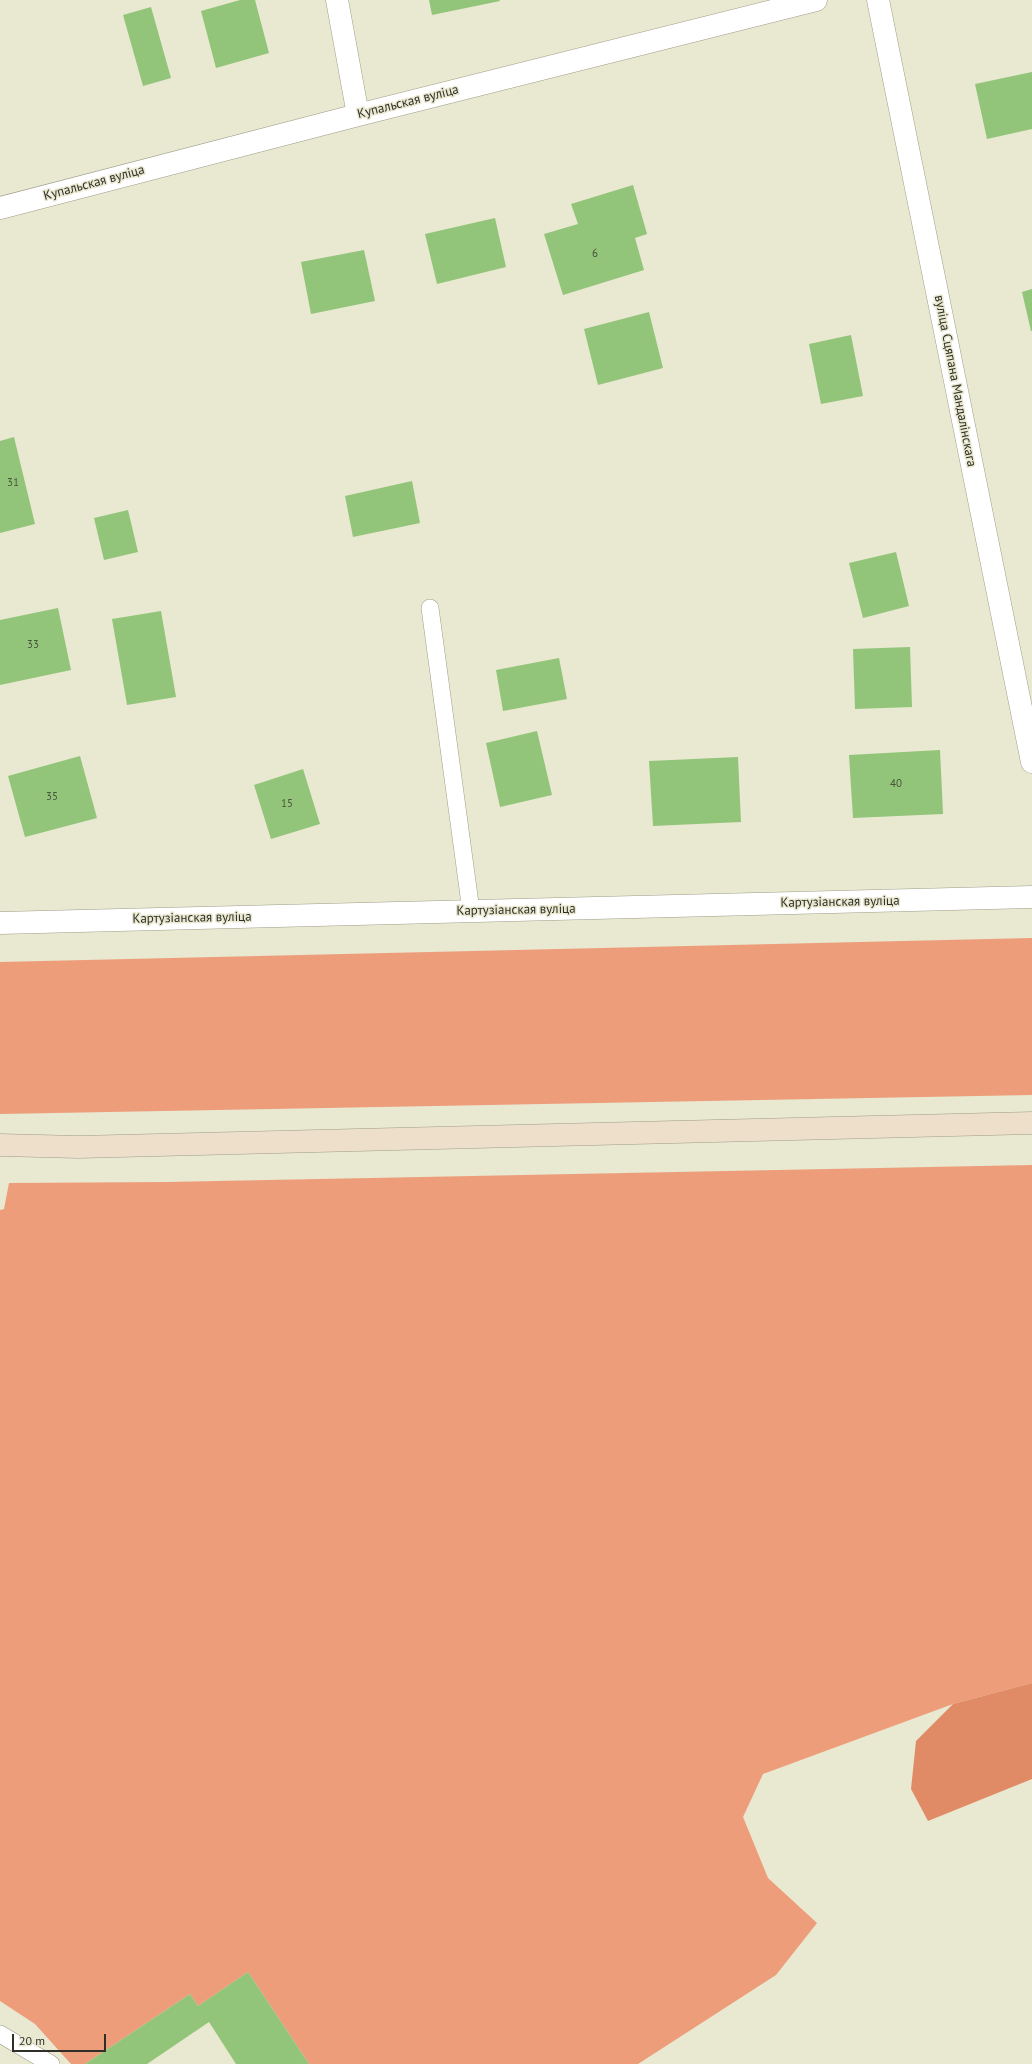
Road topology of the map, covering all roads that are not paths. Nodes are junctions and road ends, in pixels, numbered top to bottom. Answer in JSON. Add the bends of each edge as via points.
{"nodes":[{"id":1,"x":337,"y":0,"type":"edge"},
{"id":2,"x":816,"y":0,"type":"edge"},
{"id":3,"x":878,"y":0,"type":"edge"},
{"id":4,"x":358,"y":115,"type":"junction"},
{"id":5,"x":0,"y":208,"type":"edge"},
{"id":6,"x":430,"y":608,"type":"dead end"},
{"id":7,"x":1032,"y":762,"type":"edge"},
{"id":8,"x":1032,"y":897,"type":"edge"},
{"id":9,"x":471,"y":911,"type":"junction"},
{"id":10,"x":0,"y":923,"type":"edge"},
{"id":11,"x":1032,"y":1123,"type":"edge"},
{"id":12,"x":0,"y":1145,"type":"edge"},
{"id":13,"x":0,"y":2034,"type":"edge"},
{"id":14,"x":51,"y":2064,"type":"edge"}],
"edges":[{"from":1,"to":4,"type":"street"},
{"from":2,"to":4,"type":"street","name":"Купальская вуліца"},
{"from":3,"to":7,"type":"street","name":"вуліца Сцяпана Мандалінскага"},
{"from":4,"to":5,"type":"street","name":"Купальская вуліца"},
{"from":6,"to":9,"type":"lane"},
{"from":8,"to":9,"type":"street","name":"Картузіанская вуліца"},
{"from":9,"to":10,"type":"street","name":"Картузіанская вуліца"},
{"from":11,"to":12,"type":"street","via":[[103,1146]]},
{"from":13,"to":14,"type":"lane"}]}
